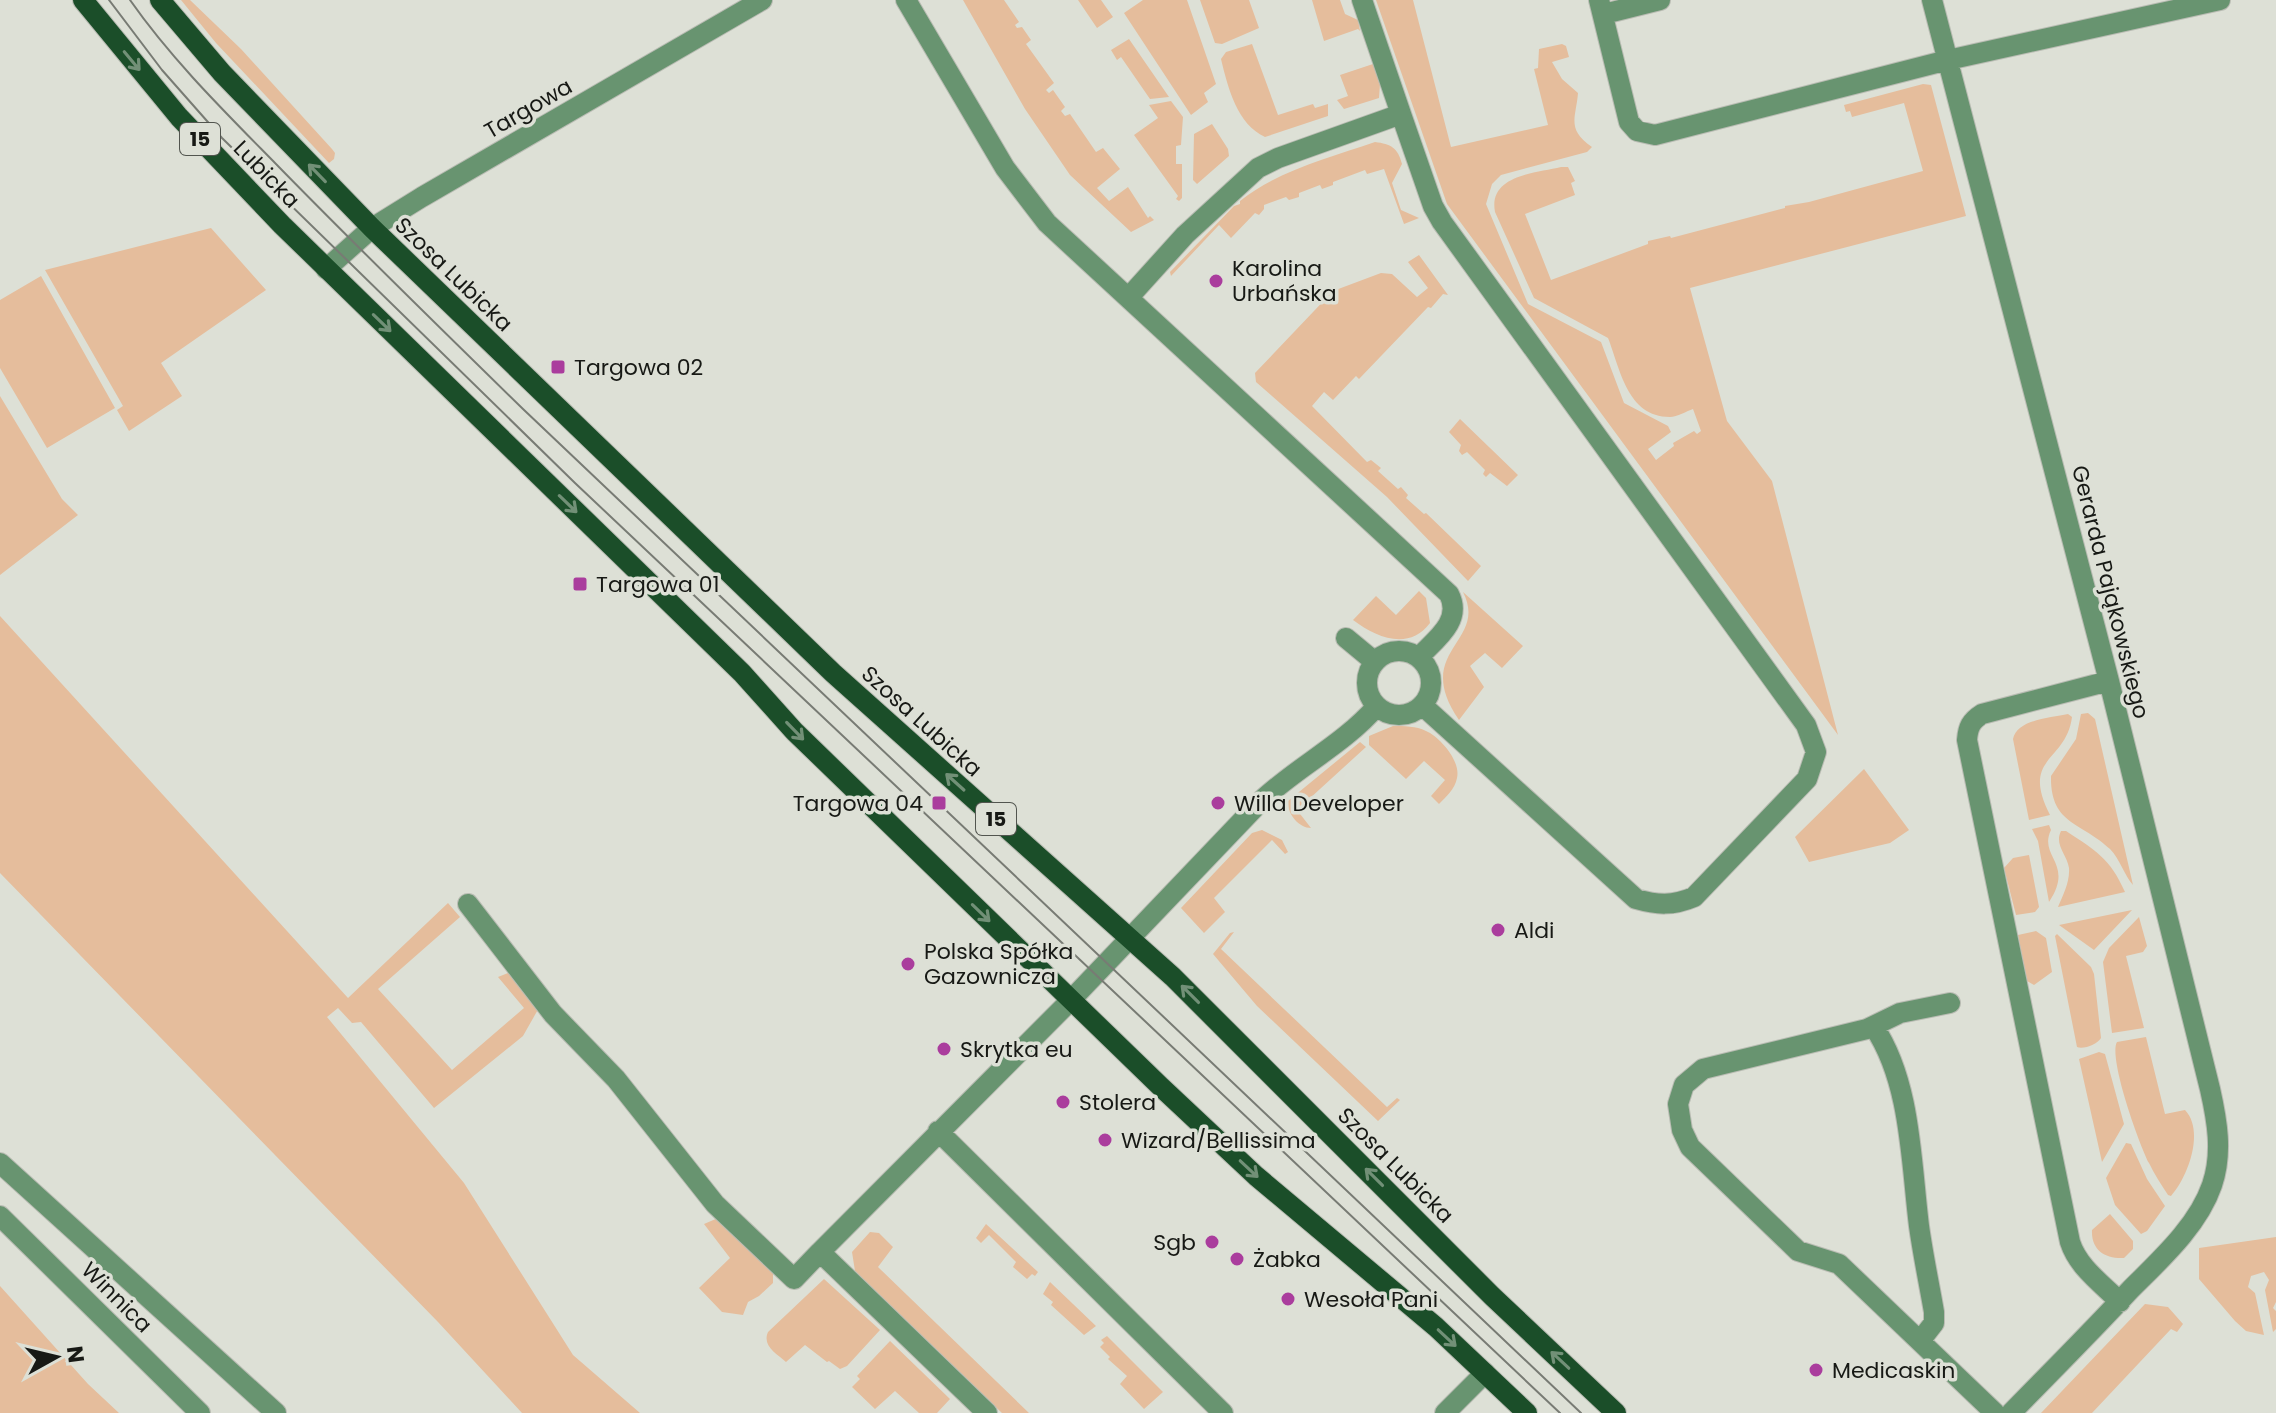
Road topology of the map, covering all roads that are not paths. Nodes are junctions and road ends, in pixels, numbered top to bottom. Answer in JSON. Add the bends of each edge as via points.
{"nodes":[{"id":1,"x":83,"y":0,"type":"edge"},
{"id":2,"x":160,"y":0,"type":"edge"},
{"id":3,"x":762,"y":0,"type":"edge"},
{"id":4,"x":906,"y":0,"type":"edge"},
{"id":5,"x":1362,"y":0,"type":"edge"},
{"id":6,"x":1660,"y":0,"type":"edge"},
{"id":7,"x":1932,"y":0,"type":"edge"},
{"id":8,"x":2220,"y":0,"type":"edge"},
{"id":9,"x":1601,"y":7,"type":"edge"},
{"id":10,"x":1948,"y":60,"type":"junction"},
{"id":11,"x":1401,"y":114,"type":"junction"},
{"id":12,"x":372,"y":228,"type":"junction"},
{"id":13,"x":326,"y":269,"type":"junction"},
{"id":14,"x":1129,"y":297,"type":"junction"},
{"id":15,"x":1346,"y":638,"type":"dead end"},
{"id":16,"x":1419,"y":657,"type":"junction"},
{"id":17,"x":1375,"y":662,"type":"junction"},
{"id":18,"x":2109,"y":681,"type":"junction"},
{"id":19,"x":1422,"y":705,"type":"junction"},
{"id":20,"x":1377,"y":706,"type":"junction"},
{"id":21,"x":468,"y":904,"type":"dead end"},
{"id":22,"x":1130,"y":938,"type":"junction"},
{"id":23,"x":1070,"y":1001,"type":"junction"},
{"id":24,"x":1950,"y":1003,"type":"dead end"},
{"id":25,"x":1874,"y":1027,"type":"junction"},
{"id":26,"x":938,"y":1131,"type":"junction"},
{"id":27,"x":0,"y":1163,"type":"edge"},
{"id":28,"x":0,"y":1216,"type":"edge"},
{"id":29,"x":820,"y":1252,"type":"junction"},
{"id":30,"x":2120,"y":1302,"type":"junction"},
{"id":31,"x":1920,"y":1341,"type":"junction"},
{"id":32,"x":1485,"y":1373,"type":"junction"},
{"id":33,"x":200,"y":1413,"type":"edge"},
{"id":34,"x":276,"y":1413,"type":"edge"},
{"id":35,"x":987,"y":1413,"type":"edge"},
{"id":36,"x":1223,"y":1413,"type":"edge"},
{"id":37,"x":1445,"y":1413,"type":"edge"},
{"id":38,"x":1527,"y":1413,"type":"edge"},
{"id":39,"x":1616,"y":1413,"type":"edge"},
{"id":40,"x":1995,"y":1413,"type":"edge"},
{"id":41,"x":2011,"y":1413,"type":"edge"}],
"edges":[{"from":1,"to":13,"type":"main road","name":"Lubicka","number":"15","one_way":true,"via":[[179,117]]},
{"from":12,"to":2,"type":"main road","name":"Lubicka","number":"15","one_way":true,"via":[[222,73]]},
{"from":3,"to":12,"type":"street","name":"Targowa"},
{"from":4,"to":14,"type":"street","via":[[1022,192],[1059,235]]},
{"from":5,"to":11,"type":"street"},
{"from":6,"to":9,"type":"street"},
{"from":7,"to":10,"type":"street","name":"Gerarda Pająkowskiego"},
{"from":8,"to":10,"type":"street"},
{"from":9,"to":10,"type":"street","via":[[1629,122],[1649,135]]},
{"from":10,"to":18,"type":"street","name":"Gerarda Pająkowskiego"},
{"from":11,"to":14,"type":"street","via":[[1258,168],[1185,235]]},
{"from":11,"to":19,"type":"street","via":[[1442,222],[1806,725],[1816,752],[1807,779],[1694,897],[1656,905],[1636,899]]},
{"from":12,"to":13,"type":"street","name":"Targowa"},
{"from":22,"to":12,"type":"main road","name":"Szosa Lubicka","number":"15","one_way":true,"via":[[833,673]]},
{"from":13,"to":23,"type":"main road","number":"15","one_way":true},
{"from":14,"to":16,"type":"street","via":[[1449,594],[1452,618]]},
{"from":15,"to":17,"type":"street"},
{"from":16,"to":17,"type":"street","via":[[1397,651]]},
{"from":16,"to":19,"type":"street","via":[[1431,685]]},
{"from":17,"to":20,"type":"street","via":[[1366,684]]},
{"from":18,"to":30,"type":"street","name":"Gerarda Pająkowskiego","via":[[2215,1115],[2217,1163],[2207,1198],[2186,1229]]},
{"from":18,"to":30,"type":"street","via":[[1982,714],[1973,720],[1967,740],[2070,1242],[2081,1265]]},
{"from":19,"to":20,"type":"street","via":[[1403,715]]},
{"from":20,"to":22,"type":"street","via":[[1353,732],[1279,784]]},
{"from":21,"to":29,"type":"street","via":[[553,1014],[616,1079],[715,1204],[794,1279]]},
{"from":22,"to":23,"type":"street"},
{"from":39,"to":22,"type":"main road","name":"Szosa Lubicka","number":"15","one_way":true},
{"from":23,"to":26,"type":"street"},
{"from":23,"to":32,"type":"main road","number":"15","one_way":true,"via":[[1256,1176]]},
{"from":24,"to":25,"type":"street","via":[[1900,1013]]},
{"from":25,"to":31,"type":"street","via":[[1892,1057],[1912,1157],[1934,1312],[1934,1323]]},
{"from":25,"to":31,"type":"street","via":[[1697,1071],[1684,1085],[1679,1116],[1690,1147],[1798,1251],[1839,1264]]},
{"from":26,"to":29,"type":"street"},
{"from":26,"to":36,"type":"street"},
{"from":27,"to":34,"type":"street"},
{"from":28,"to":33,"type":"street","name":"Winnica"},
{"from":29,"to":35,"type":"street"},
{"from":30,"to":41,"type":"street"},
{"from":31,"to":40,"type":"street"},
{"from":32,"to":37,"type":"street"},
{"from":32,"to":38,"type":"main road","number":"15"}]}
